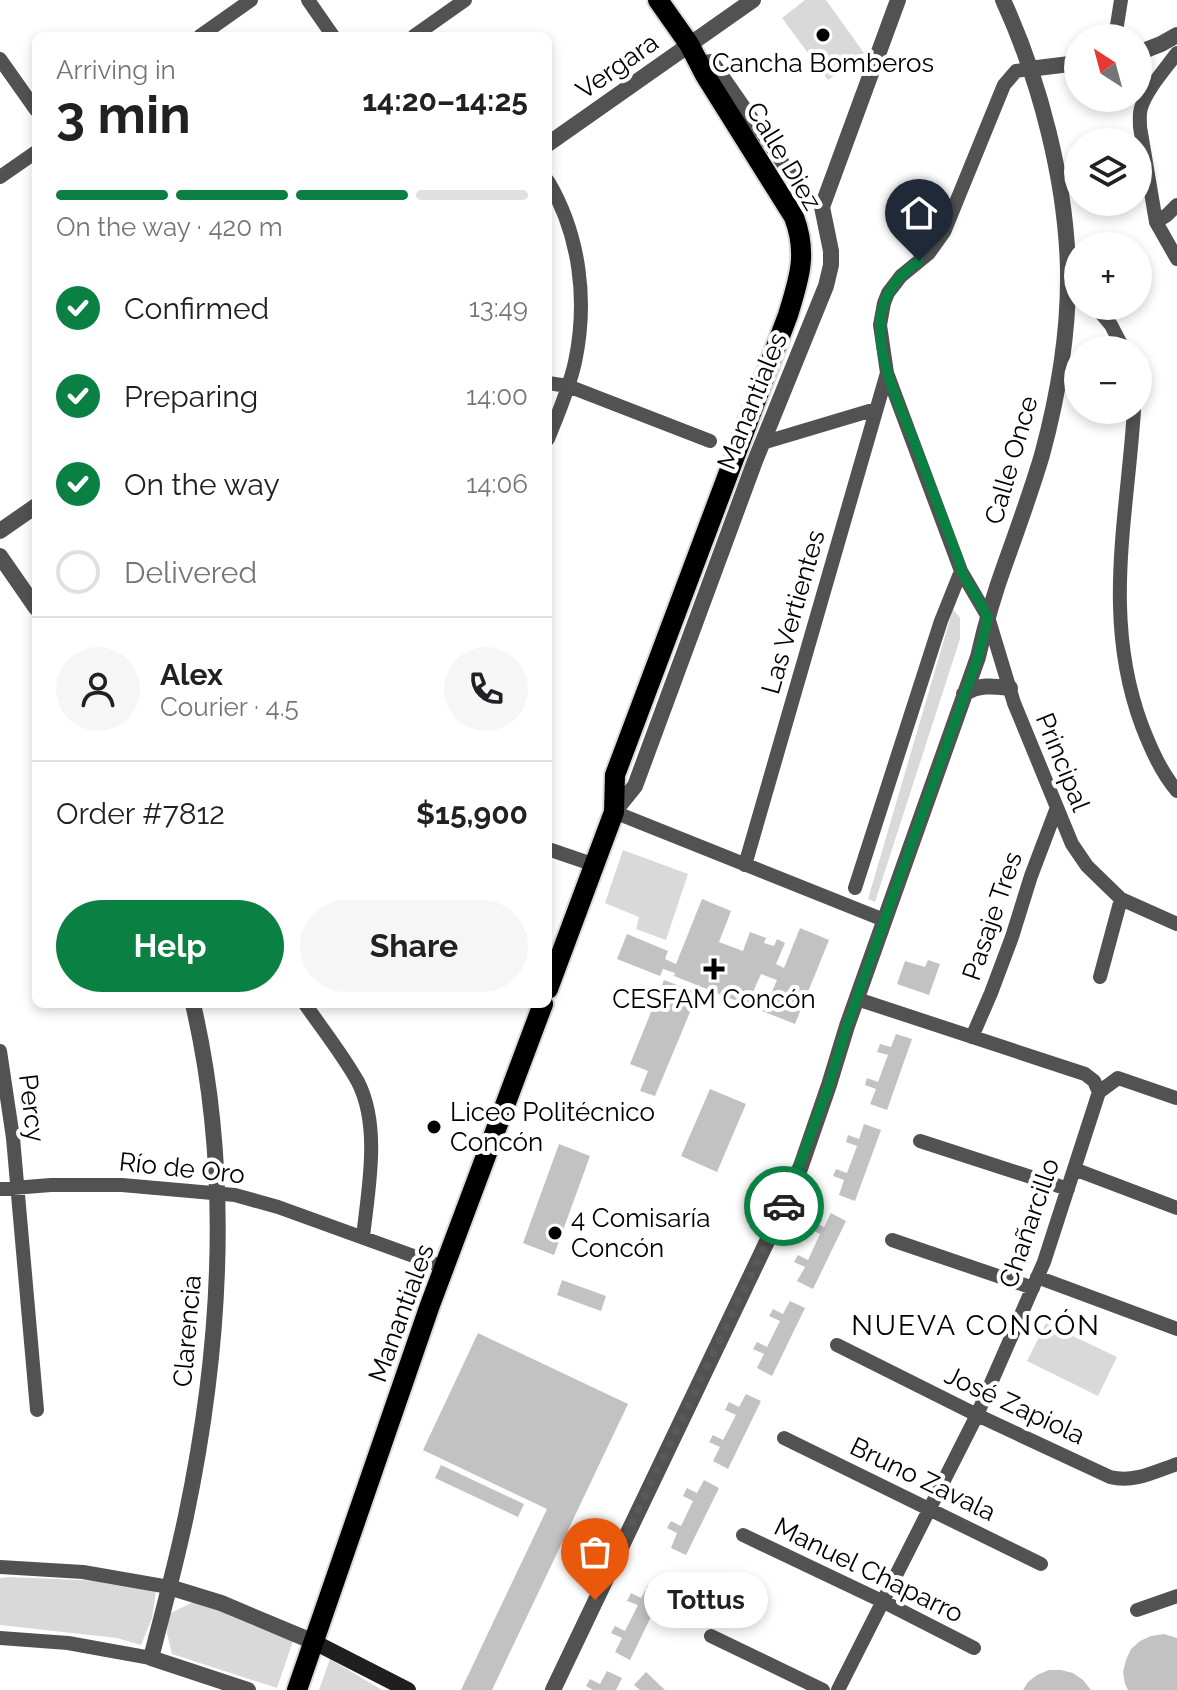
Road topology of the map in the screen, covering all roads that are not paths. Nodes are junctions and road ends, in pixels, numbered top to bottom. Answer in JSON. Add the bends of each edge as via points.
{"nodes":[{"id":1,"x":251,"y":0,"type":"edge"},
{"id":2,"x":308,"y":0,"type":"edge"},
{"id":3,"x":465,"y":0,"type":"edge"},
{"id":4,"x":658,"y":0,"type":"edge"},
{"id":5,"x":753,"y":0,"type":"edge"},
{"id":6,"x":898,"y":0,"type":"edge"},
{"id":7,"x":1003,"y":0,"type":"edge"},
{"id":8,"x":1121,"y":0,"type":"edge"},
{"id":9,"x":1117,"y":24,"type":"edge"},
{"id":10,"x":206,"y":32,"type":"edge"},
{"id":11,"x":330,"y":32,"type":"edge"},
{"id":12,"x":420,"y":32,"type":"edge"},
{"id":13,"x":1177,"y":35,"type":"edge"},
{"id":14,"x":1152,"y":48,"type":"edge"},
{"id":15,"x":1177,"y":53,"type":"edge"},
{"id":16,"x":694,"y":54,"type":"junction"},
{"id":17,"x":0,"y":59,"type":"edge"},
{"id":18,"x":1064,"y":65,"type":"edge"},
{"id":19,"x":1029,"y":69,"type":"junction"},
{"id":20,"x":32,"y":104,"type":"edge"},
{"id":21,"x":552,"y":142,"type":"edge"},
{"id":22,"x":32,"y":155,"type":"edge"},
{"id":23,"x":0,"y":177,"type":"edge"},
{"id":24,"x":552,"y":190,"type":"edge"},
{"id":25,"x":805,"y":195,"type":"dead end"},
{"id":26,"x":1177,"y":205,"type":"edge"},
{"id":27,"x":1156,"y":222,"type":"junction"},
{"id":28,"x":1064,"y":232,"type":"edge"},
{"id":29,"x":1177,"y":259,"type":"edge"},
{"id":30,"x":798,"y":283,"type":"joint"},
{"id":31,"x":1064,"y":320,"type":"edge"},
{"id":32,"x":887,"y":373,"type":"junction"},
{"id":33,"x":552,"y":384,"type":"edge"},
{"id":34,"x":568,"y":386,"type":"junction"},
{"id":35,"x":876,"y":409,"type":"junction"},
{"id":36,"x":1133,"y":424,"type":"edge"},
{"id":37,"x":552,"y":428,"type":"edge"},
{"id":38,"x":710,"y":441,"type":"dead end"},
{"id":39,"x":762,"y":443,"type":"junction"},
{"id":40,"x":32,"y":509,"type":"edge"},
{"id":41,"x":0,"y":531,"type":"edge"},
{"id":42,"x":0,"y":556,"type":"edge"},
{"id":43,"x":961,"y":571,"type":"junction"},
{"id":44,"x":32,"y":602,"type":"edge"},
{"id":45,"x":988,"y":617,"type":"junction"},
{"id":46,"x":1010,"y":688,"type":"junction"},
{"id":47,"x":964,"y":694,"type":"junction"},
{"id":48,"x":1177,"y":791,"type":"edge"},
{"id":49,"x":1056,"y":810,"type":"junction"},
{"id":50,"x":614,"y":812,"type":"junction"},
{"id":51,"x":552,"y":850,"type":"edge"},
{"id":52,"x":595,"y":865,"type":"junction"},
{"id":53,"x":745,"y":865,"type":"junction"},
{"id":54,"x":855,"y":888,"type":"dead end"},
{"id":55,"x":1121,"y":899,"type":"junction"},
{"id":56,"x":884,"y":920,"type":"junction"},
{"id":57,"x":1177,"y":924,"type":"edge"},
{"id":58,"x":1100,"y":977,"type":"dead end"},
{"id":59,"x":552,"y":978,"type":"edge"},
{"id":60,"x":857,"y":999,"type":"junction"},
{"id":61,"x":194,"y":1008,"type":"edge"},
{"id":62,"x":308,"y":1008,"type":"edge"},
{"id":63,"x":541,"y":1008,"type":"edge"},
{"id":64,"x":972,"y":1037,"type":"junction"},
{"id":65,"x":0,"y":1051,"type":"edge"},
{"id":66,"x":1099,"y":1092,"type":"junction"},
{"id":67,"x":1176,"y":1098,"type":"edge"},
{"id":68,"x":920,"y":1141,"type":"dead end"},
{"id":69,"x":1074,"y":1169,"type":"junction"},
{"id":70,"x":16,"y":1188,"type":"junction"},
{"id":71,"x":0,"y":1189,"type":"edge"},
{"id":72,"x":1068,"y":1189,"type":"junction"},
{"id":73,"x":218,"y":1193,"type":"junction"},
{"id":74,"x":1177,"y":1208,"type":"edge"},
{"id":75,"x":363,"y":1237,"type":"junction"},
{"id":76,"x":892,"y":1240,"type":"dead end"},
{"id":77,"x":444,"y":1267,"type":"junction"},
{"id":78,"x":1035,"y":1283,"type":"junction"},
{"id":79,"x":1177,"y":1329,"type":"edge"},
{"id":80,"x":837,"y":1345,"type":"dead end"},
{"id":81,"x":37,"y":1410,"type":"dead end"},
{"id":82,"x":977,"y":1415,"type":"junction"},
{"id":83,"x":784,"y":1438,"type":"dead end"},
{"id":84,"x":1177,"y":1464,"type":"edge"},
{"id":85,"x":930,"y":1508,"type":"junction"},
{"id":86,"x":743,"y":1535,"type":"dead end"},
{"id":87,"x":1041,"y":1564,"type":"dead end"},
{"id":88,"x":0,"y":1567,"type":"edge"},
{"id":89,"x":169,"y":1587,"type":"junction"},
{"id":90,"x":1177,"y":1596,"type":"edge"},
{"id":91,"x":884,"y":1602,"type":"junction"},
{"id":92,"x":1137,"y":1610,"type":"dead end"},
{"id":93,"x":711,"y":1636,"type":"dead end"},
{"id":94,"x":0,"y":1638,"type":"edge"},
{"id":95,"x":314,"y":1642,"type":"junction"},
{"id":96,"x":974,"y":1648,"type":"dead end"},
{"id":97,"x":151,"y":1658,"type":"junction"},
{"id":98,"x":248,"y":1690,"type":"edge"},
{"id":99,"x":297,"y":1690,"type":"edge"},
{"id":100,"x":408,"y":1690,"type":"edge"},
{"id":101,"x":553,"y":1690,"type":"edge"},
{"id":102,"x":823,"y":1690,"type":"edge"},
{"id":103,"x":838,"y":1690,"type":"edge"}],
"edges":[{"from":1,"to":10,"type":"street"},
{"from":2,"to":11,"type":"street"},
{"from":3,"to":12,"type":"street"},
{"from":4,"to":16,"type":"main road","name":"Calle Diez"},
{"from":5,"to":16,"type":"street","name":"Vergara"},
{"from":6,"to":39,"type":"street","name":"Manantiales","via":[[822,207],[831,251],[826,286]]},
{"from":7,"to":19,"type":"street","name":"Calle Once"},
{"from":8,"to":9,"type":"street"},
{"from":13,"to":14,"type":"street"},
{"from":15,"to":27,"type":"street","via":[[1140,112]]},
{"from":16,"to":21,"type":"street","name":"Vergara"},
{"from":16,"to":25,"type":"street","name":"Calle Diez","via":[[712,61]]},
{"from":16,"to":30,"type":"main road","name":"Calle Diez","via":[[794,217],[802,254]]},
{"from":17,"to":20,"type":"street"},
{"from":18,"to":19,"type":"street"},
{"from":19,"to":28,"type":"street","name":"Calle Once","via":[[1054,157]]},
{"from":19,"to":32,"type":"street","name":"Principal","via":[[1016,71],[1004,85],[944,232],[888,293],[880,325]]},
{"from":22,"to":23,"type":"street"},
{"from":24,"to":34,"type":"street","via":[[569,229],[580,283],[579,341]]},
{"from":26,"to":27,"type":"street"},
{"from":27,"to":29,"type":"street"},
{"from":30,"to":50,"type":"main road","name":"Manantiales","via":[[615,775]]},
{"from":31,"to":45,"type":"street","name":"Calle Once","via":[[1052,412]]},
{"from":32,"to":35,"type":"street","name":"Las Vertientes"},
{"from":32,"to":43,"type":"street","name":"Principal"},
{"from":33,"to":34,"type":"street"},
{"from":34,"to":37,"type":"street"},
{"from":34,"to":38,"type":"street"},
{"from":35,"to":39,"type":"street"},
{"from":35,"to":53,"type":"street","name":"Las Vertientes"},
{"from":36,"to":48,"type":"street","via":[[1119,586],[1121,638],[1137,712]]},
{"from":39,"to":50,"type":"street","name":"Manantiales","via":[[635,786]]},
{"from":40,"to":41,"type":"street"},
{"from":42,"to":44,"type":"street"},
{"from":43,"to":45,"type":"street","name":"Principal"},
{"from":43,"to":54,"type":"street"},
{"from":45,"to":46,"type":"street","name":"Principal"},
{"from":45,"to":47,"type":"street","name":"Calle Once"},
{"from":46,"to":47,"type":"street","via":[[973,688]]},
{"from":46,"to":49,"type":"street","name":"Principal"},
{"from":47,"to":56,"type":"street","name":"Calle Once"},
{"from":49,"to":55,"type":"street","name":"Principal","via":[[1087,866]]},
{"from":49,"to":64,"type":"street","name":"Pasaje Tres"},
{"from":50,"to":52,"type":"main road","name":"Manantiales"},
{"from":50,"to":53,"type":"street"},
{"from":51,"to":52,"type":"street"},
{"from":52,"to":59,"type":"main road","name":"Manantiales"},
{"from":53,"to":56,"type":"street"},
{"from":55,"to":57,"type":"street","name":"Principal"},
{"from":55,"to":58,"type":"street"},
{"from":56,"to":60,"type":"street","name":"Calle Once"},
{"from":60,"to":64,"type":"street"},
{"from":60,"to":101,"type":"street","name":"Calle Once","via":[[783,1208]]},
{"from":61,"to":73,"type":"street","name":"Clarencia"},
{"from":62,"to":75,"type":"street","via":[[359,1084],[365,1103],[371,1145]]},
{"from":63,"to":77,"type":"main road","name":"Manantiales"},
{"from":64,"to":66,"type":"street","via":[[1085,1074]]},
{"from":65,"to":70,"type":"street","name":"Percy"},
{"from":66,"to":67,"type":"street","via":[[1118,1078]]},
{"from":66,"to":69,"type":"street","name":"Chañarcillo"},
{"from":68,"to":72,"type":"street"},
{"from":69,"to":72,"type":"street","name":"Chañarcillo"},
{"from":69,"to":74,"type":"street"},
{"from":70,"to":71,"type":"street","name":"Río de Oro"},
{"from":70,"to":73,"type":"street","name":"Río de Oro","via":[[122,1185]]},
{"from":70,"to":81,"type":"street","name":"Percy"},
{"from":72,"to":78,"type":"street","name":"Chañarcillo"},
{"from":73,"to":75,"type":"street","name":"Río de Oro","via":[[251,1198]]},
{"from":73,"to":89,"type":"street","name":"Clarencia","via":[[207,1388]]},
{"from":75,"to":77,"type":"street","name":"Río de Oro"},
{"from":76,"to":78,"type":"street"},
{"from":77,"to":95,"type":"main road","name":"Manantiales"},
{"from":78,"to":79,"type":"street"},
{"from":78,"to":82,"type":"street","name":"Chañarcillo"},
{"from":80,"to":82,"type":"street","name":"José Zapiola"},
{"from":82,"to":84,"type":"street","name":"José Zapiola","via":[[1110,1477],[1136,1478]]},
{"from":82,"to":85,"type":"street","name":"Chañarcillo"},
{"from":83,"to":85,"type":"street","name":"Bruno Zavala"},
{"from":85,"to":87,"type":"street","name":"Bruno Zavala"},
{"from":85,"to":91,"type":"street","name":"Chañarcillo"},
{"from":86,"to":91,"type":"street","name":"Manuel Chaparro"},
{"from":88,"to":89,"type":"street","via":[[83,1572]]},
{"from":89,"to":95,"type":"street"},
{"from":89,"to":97,"type":"street","name":"Clarencia"},
{"from":90,"to":92,"type":"street"},
{"from":91,"to":96,"type":"street","name":"Manuel Chaparro"},
{"from":91,"to":103,"type":"street","name":"Chañarcillo"},
{"from":93,"to":102,"type":"street"},
{"from":94,"to":97,"type":"street"},
{"from":95,"to":99,"type":"main road","name":"Manantiales"},
{"from":95,"to":100,"type":"main road"},
{"from":97,"to":98,"type":"street"}]}
